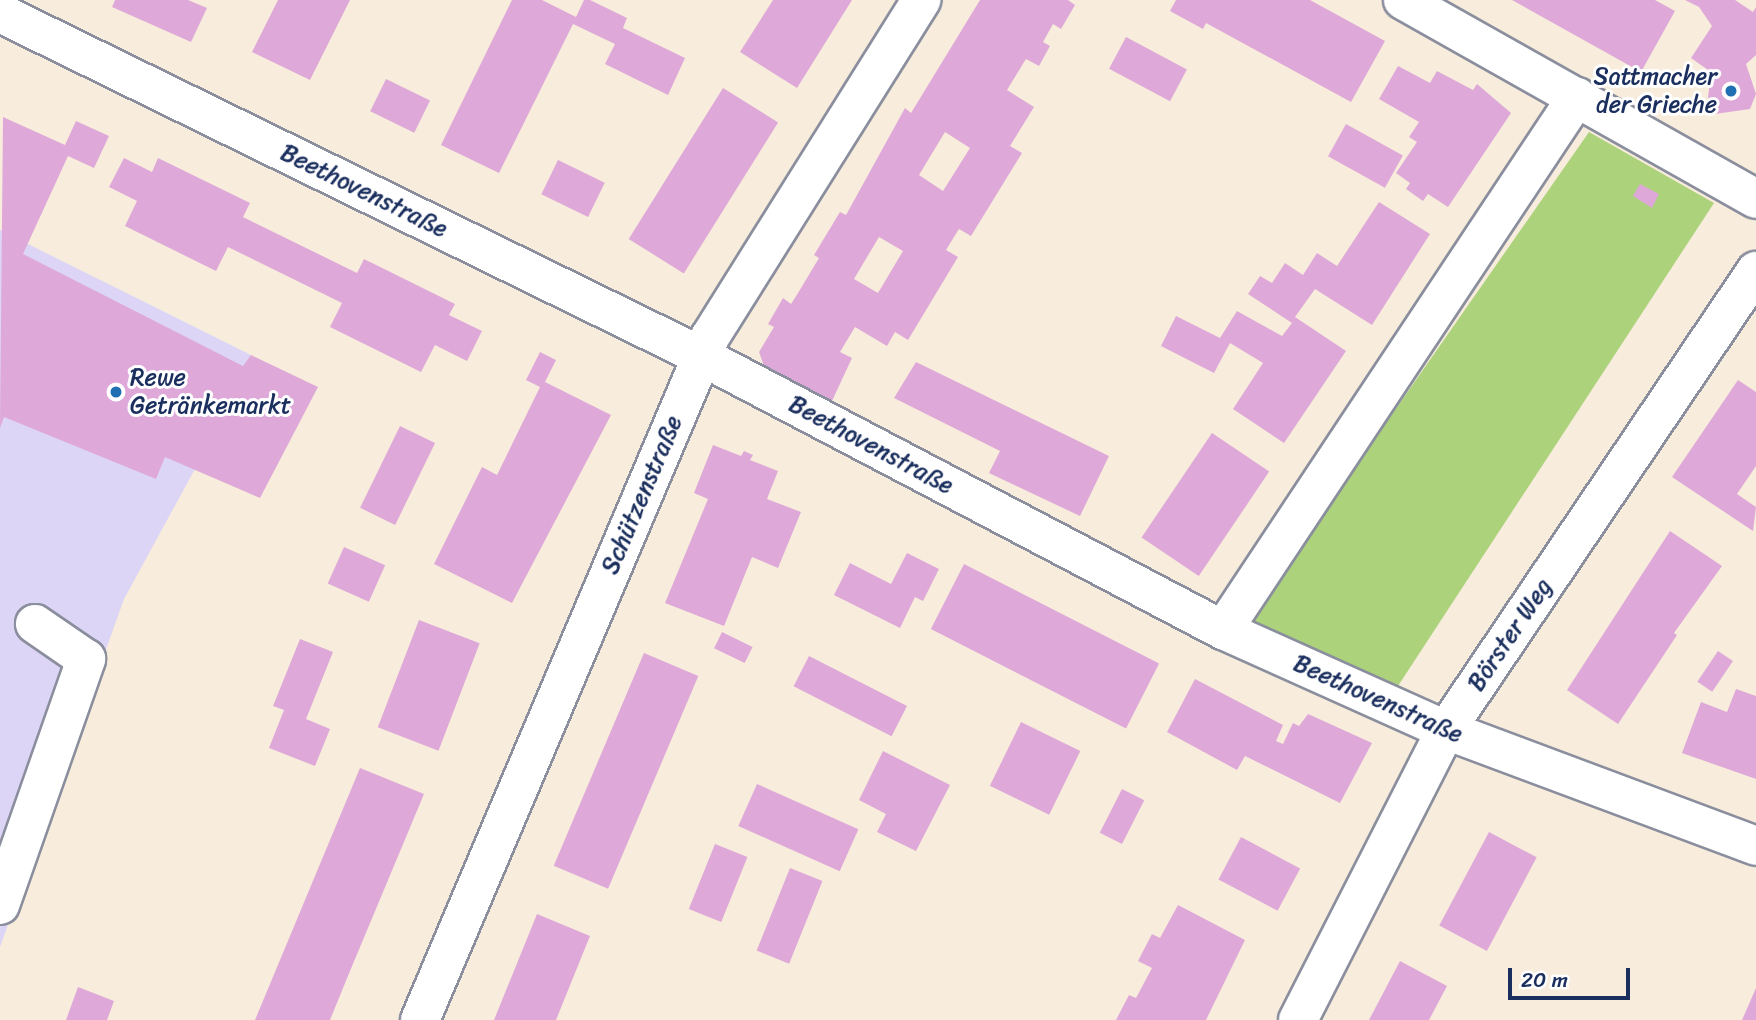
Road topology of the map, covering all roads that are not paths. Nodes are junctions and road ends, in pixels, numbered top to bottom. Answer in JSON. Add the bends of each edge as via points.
{"nodes":[{"id":1,"x":920,"y":0,"type":"edge"},
{"id":2,"x":1403,"y":0,"type":"edge"},
{"id":3,"x":0,"y":13,"type":"edge"},
{"id":4,"x":1577,"y":97,"type":"junction"},
{"id":5,"x":1756,"y":200,"type":"edge"},
{"id":6,"x":1756,"y":271,"type":"edge"},
{"id":7,"x":701,"y":356,"type":"junction"},
{"id":8,"x":35,"y":624,"type":"dead end"},
{"id":9,"x":1223,"y":630,"type":"junction"},
{"id":10,"x":1446,"y":730,"type":"junction"},
{"id":11,"x":1756,"y":846,"type":"edge"},
{"id":12,"x":0,"y":905,"type":"edge"},
{"id":13,"x":420,"y":1020,"type":"edge"},
{"id":14,"x":1298,"y":1020,"type":"edge"}],
"edges":[{"from":1,"to":7,"type":"street","name":"Schützenstraße"},
{"from":2,"to":4,"type":"street"},
{"from":3,"to":7,"type":"street","name":"Beethovenstraße"},
{"from":4,"to":5,"type":"street"},
{"from":4,"to":9,"type":"street"},
{"from":6,"to":10,"type":"street","name":"Börster Weg"},
{"from":7,"to":9,"type":"street","name":"Beethovenstraße"},
{"from":7,"to":13,"type":"street","name":"Schützenstraße"},
{"from":8,"to":12,"type":"street","via":[[86,659]]},
{"from":9,"to":10,"type":"street","name":"Beethovenstraße"},
{"from":10,"to":11,"type":"street","name":"Beethovenstraße"},
{"from":10,"to":14,"type":"street","name":"Börster Weg"}]}
